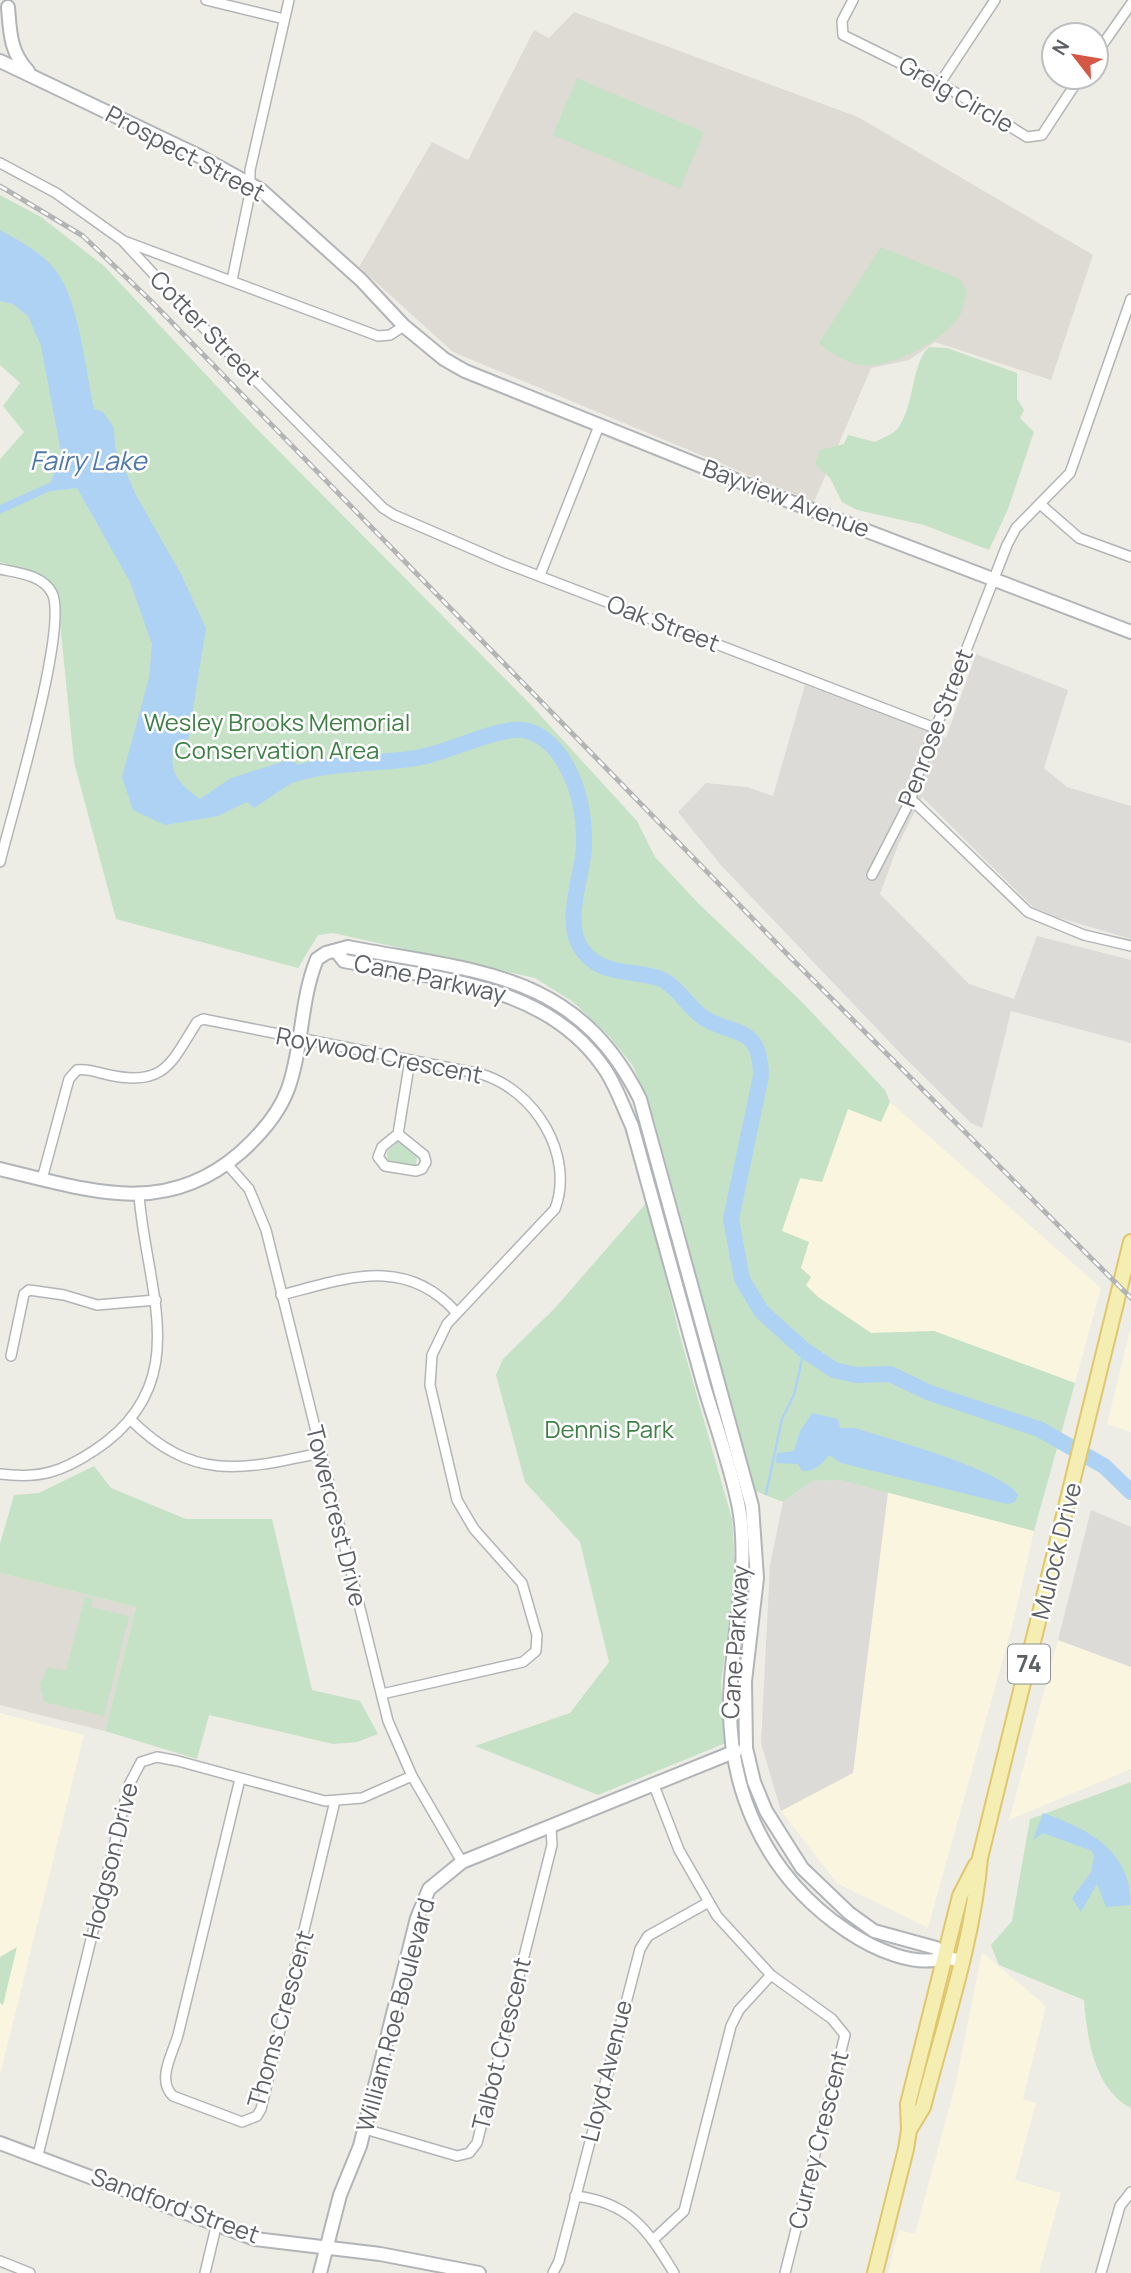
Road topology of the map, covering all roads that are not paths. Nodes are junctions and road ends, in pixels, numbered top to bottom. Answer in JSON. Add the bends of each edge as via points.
{"nodes":[{"id":1,"x":206,"y":0,"type":"edge"},
{"id":2,"x":289,"y":0,"type":"edge"},
{"id":3,"x":853,"y":0,"type":"edge"},
{"id":4,"x":995,"y":0,"type":"edge"},
{"id":5,"x":10,"y":3,"type":"edge"},
{"id":6,"x":1131,"y":4,"type":"edge"},
{"id":7,"x":284,"y":19,"type":"junction"},
{"id":8,"x":0,"y":22,"type":"edge"},
{"id":9,"x":1110,"y":34,"type":"edge"},
{"id":10,"x":0,"y":61,"type":"edge"},
{"id":11,"x":30,"y":74,"type":"junction"},
{"id":12,"x":940,"y":83,"type":"junction"},
{"id":13,"x":1071,"y":91,"type":"edge"},
{"id":14,"x":0,"y":163,"type":"edge"},
{"id":15,"x":249,"y":183,"type":"junction"},
{"id":16,"x":122,"y":240,"type":"junction"},
{"id":17,"x":232,"y":280,"type":"junction"},
{"id":18,"x":1131,"y":299,"type":"edge"},
{"id":19,"x":404,"y":326,"type":"junction"},
{"id":20,"x":1121,"y":326,"type":"junction"},
{"id":21,"x":1131,"y":330,"type":"edge"},
{"id":22,"x":444,"y":359,"type":"joint"},
{"id":23,"x":599,"y":426,"type":"junction"},
{"id":24,"x":1041,"y":504,"type":"junction"},
{"id":25,"x":394,"y":514,"type":"joint"},
{"id":26,"x":1131,"y":557,"type":"edge"},
{"id":27,"x":0,"y":569,"type":"edge"},
{"id":28,"x":540,"y":575,"type":"junction"},
{"id":29,"x":994,"y":578,"type":"junction"},
{"id":30,"x":1131,"y":632,"type":"edge"},
{"id":31,"x":935,"y":728,"type":"junction"},
{"id":32,"x":911,"y":799,"type":"junction"},
{"id":33,"x":1,"y":851,"type":"edge"},
{"id":34,"x":0,"y":863,"type":"edge"},
{"id":35,"x":872,"y":875,"type":"dead end"},
{"id":36,"x":1131,"y":946,"type":"edge"},
{"id":37,"x":337,"y":952,"type":"junction"},
{"id":38,"x":300,"y":1040,"type":"junction"},
{"id":39,"x":410,"y":1060,"type":"junction"},
{"id":40,"x":398,"y":1134,"type":"junction"},
{"id":41,"x":227,"y":1164,"type":"junction"},
{"id":42,"x":0,"y":1169,"type":"edge"},
{"id":43,"x":42,"y":1179,"type":"junction"},
{"id":44,"x":139,"y":1195,"type":"junction"},
{"id":45,"x":1131,"y":1242,"type":"edge"},
{"id":46,"x":281,"y":1295,"type":"junction"},
{"id":47,"x":156,"y":1300,"type":"junction"},
{"id":48,"x":457,"y":1313,"type":"junction"},
{"id":49,"x":10,"y":1356,"type":"dead end"},
{"id":50,"x":130,"y":1419,"type":"junction"},
{"id":51,"x":320,"y":1452,"type":"junction"},
{"id":52,"x":0,"y":1474,"type":"edge"},
{"id":53,"x":382,"y":1694,"type":"junction"},
{"id":54,"x":746,"y":1748,"type":"junction"},
{"id":55,"x":731,"y":1752,"type":"junction"},
{"id":56,"x":412,"y":1776,"type":"junction"},
{"id":57,"x":240,"y":1779,"type":"junction"},
{"id":58,"x":653,"y":1783,"type":"junction"},
{"id":59,"x":335,"y":1801,"type":"junction"},
{"id":60,"x":551,"y":1827,"type":"junction"},
{"id":61,"x":782,"y":1835,"type":"junction"},
{"id":62,"x":765,"y":1846,"type":"junction"},
{"id":63,"x":980,"y":1858,"type":"junction"},
{"id":64,"x":462,"y":1862,"type":"junction"},
{"id":65,"x":707,"y":1903,"type":"junction"},
{"id":66,"x":945,"y":1957,"type":"junction"},
{"id":67,"x":961,"y":1961,"type":"junction"},
{"id":68,"x":771,"y":1975,"type":"junction"},
{"id":69,"x":365,"y":2129,"type":"junction"},
{"id":70,"x":909,"y":2130,"type":"junction"},
{"id":71,"x":0,"y":2143,"type":"edge"},
{"id":72,"x":38,"y":2155,"type":"junction"},
{"id":73,"x":1131,"y":2192,"type":"edge"},
{"id":74,"x":575,"y":2196,"type":"junction"},
{"id":75,"x":216,"y":2227,"type":"junction"},
{"id":76,"x":654,"y":2239,"type":"junction"},
{"id":77,"x":327,"y":2249,"type":"junction"},
{"id":78,"x":0,"y":2261,"type":"edge"},
{"id":79,"x":30,"y":2273,"type":"edge"},
{"id":80,"x":205,"y":2273,"type":"edge"},
{"id":81,"x":320,"y":2273,"type":"edge"},
{"id":82,"x":479,"y":2273,"type":"edge"},
{"id":83,"x":553,"y":2273,"type":"edge"},
{"id":84,"x":674,"y":2273,"type":"edge"},
{"id":85,"x":785,"y":2273,"type":"edge"},
{"id":86,"x":875,"y":2273,"type":"edge"},
{"id":87,"x":1101,"y":2273,"type":"edge"}],
"edges":[{"from":1,"to":7,"type":"street"},
{"from":2,"to":7,"type":"street"},
{"from":3,"to":12,"type":"street","name":"Greig Circle","via":[[842,21],[843,36]]},
{"from":4,"to":12,"type":"street"},
{"from":5,"to":8,"type":"main road"},
{"from":5,"to":11,"type":"main road","via":[[12,48]]},
{"from":6,"to":9,"type":"street"},
{"from":7,"to":15,"type":"street"},
{"from":10,"to":11,"type":"main road","name":"Prospect Street"},
{"from":11,"to":15,"type":"main road","name":"Prospect Street"},
{"from":12,"to":13,"type":"street","name":"Greig Circle","via":[[1027,137],[1048,128]]},
{"from":14,"to":16,"type":"street","name":"Cotter Street","via":[[56,192]]},
{"from":15,"to":17,"type":"street"},
{"from":15,"to":19,"type":"main road","name":"Prospect Street","via":[[319,241]]},
{"from":16,"to":17,"type":"street"},
{"from":16,"to":25,"type":"street","name":"Cotter Street","via":[[199,323]]},
{"from":17,"to":19,"type":"street","via":[[377,336],[390,335]]},
{"from":18,"to":20,"type":"street","name":"Penrose Street"},
{"from":19,"to":22,"type":"main road","name":"Prospect Street"},
{"from":20,"to":21,"type":"street"},
{"from":20,"to":24,"type":"street","name":"Penrose Street","via":[[1070,473]]},
{"from":22,"to":23,"type":"main road","name":"Bayview Avenue"},
{"from":23,"to":28,"type":"street"},
{"from":23,"to":29,"type":"main road","name":"Bayview Avenue"},
{"from":24,"to":26,"type":"street","via":[[1079,538]]},
{"from":24,"to":29,"type":"street","name":"Penrose Street","via":[[1016,528]]},
{"from":25,"to":28,"type":"street","name":"Oak Street"},
{"from":27,"to":33,"type":"street","via":[[43,582],[56,606],[53,645]]},
{"from":28,"to":31,"type":"street","name":"Oak Street"},
{"from":29,"to":30,"type":"main road","name":"Bayview Avenue"},
{"from":29,"to":31,"type":"street","name":"Penrose Street"},
{"from":31,"to":32,"type":"street","name":"Penrose Street"},
{"from":32,"to":35,"type":"street","name":"Penrose Street"},
{"from":32,"to":36,"type":"street","via":[[1028,912],[1084,935]]},
{"from":33,"to":34,"type":"street"},
{"from":37,"to":38,"type":"main road","via":[[321,956],[314,967]]},
{"from":37,"to":54,"type":"main road","name":"Cane Parkway","via":[[348,947],[508,979],[545,995],[576,1015],[624,1068],[640,1099],[752,1506],[757,1578],[745,1681]]},
{"from":37,"to":55,"type":"main road","name":"Cane Parkway","via":[[344,961],[513,996],[539,1008],[587,1046],[606,1070],[632,1126],[739,1508],[744,1580],[731,1682]]},
{"from":38,"to":39,"type":"street","name":"Roywood Crescent"},
{"from":38,"to":41,"type":"main road","via":[[279,1105],[266,1126]]},
{"from":38,"to":43,"type":"street","name":"Roywood Crescent","via":[[203,1019],[176,1058],[154,1076],[130,1079],[76,1070],[69,1079]]},
{"from":39,"to":40,"type":"street"},
{"from":39,"to":48,"type":"street","name":"Roywood Crescent","via":[[490,1077],[514,1090],[545,1126],[560,1168],[561,1193],[550,1218]]},
{"from":40,"to":40,"type":"street","via":[[424,1155],[422,1169],[380,1163],[382,1147]]},
{"from":41,"to":44,"type":"main road","via":[[176,1190]]},
{"from":41,"to":46,"type":"street","name":"Towercrest Drive","via":[[249,1189],[259,1211]]},
{"from":42,"to":43,"type":"main road"},
{"from":43,"to":44,"type":"main road","via":[[96,1193]]},
{"from":44,"to":47,"type":"street"},
{"from":45,"to":63,"type":"main road","name":"Mulock Drive","number":"74"},
{"from":46,"to":48,"type":"street","via":[[360,1275],[392,1275],[432,1291]]},
{"from":46,"to":51,"type":"street","name":"Towercrest Drive"},
{"from":47,"to":49,"type":"street","via":[[97,1304],[29,1290],[23,1294]]},
{"from":47,"to":50,"type":"street","via":[[160,1335],[156,1369]]},
{"from":48,"to":53,"type":"street","name":"Roywood Crescent","via":[[432,1355],[433,1400],[461,1510],[517,1574],[537,1643],[533,1656],[523,1662]]},
{"from":50,"to":51,"type":"street","via":[[151,1440],[185,1458],[219,1468],[270,1464]]},
{"from":50,"to":52,"type":"street","via":[[104,1444],[59,1469],[34,1476]]},
{"from":51,"to":53,"type":"street","name":"Towercrest Drive"},
{"from":53,"to":56,"type":"street","name":"Towercrest Drive","via":[[392,1732]]},
{"from":54,"to":55,"type":"main road","name":"William Roe Boulevard"},
{"from":54,"to":61,"type":"main road","name":"Cane Parkway","via":[[766,1811]]},
{"from":55,"to":58,"type":"main road","name":"William Roe Boulevard"},
{"from":55,"to":62,"type":"main road","name":"Cane Parkway","via":[[745,1804]]},
{"from":56,"to":59,"type":"street","name":"Hodgson Drive","via":[[372,1795]]},
{"from":56,"to":64,"type":"street","name":"Towercrest Drive"},
{"from":57,"to":59,"type":"street","name":"Hodgson Drive"},
{"from":57,"to":59,"type":"street","name":"Thoms Crescent","via":[[166,2081],[173,2096],[242,2122],[257,2116],[261,2109]]},
{"from":57,"to":72,"type":"street","name":"Hodgson Drive","via":[[157,1757],[141,1762],[134,1772]]},
{"from":58,"to":60,"type":"main road","name":"William Roe Boulevard"},
{"from":58,"to":65,"type":"street","name":"Currey Crescent","via":[[679,1850]]},
{"from":60,"to":64,"type":"main road","name":"William Roe Boulevard"},
{"from":60,"to":69,"type":"street","name":"Talbot Crescent","via":[[552,1845],[477,2143],[469,2153],[457,2156]]},
{"from":61,"to":62,"type":"street"},
{"from":61,"to":66,"type":"main road","name":"Cane Parkway","via":[[802,1868],[849,1913],[874,1931],[936,1948]]},
{"from":62,"to":66,"type":"main road","name":"Cane Parkway","via":[[826,1917],[866,1944],[933,1962]]},
{"from":63,"to":66,"type":"main road","name":"Mulock Drive","number":"74","via":[[960,1896]]},
{"from":63,"to":67,"type":"main road","name":"Mulock Drive","number":"74","via":[[976,1903]]},
{"from":64,"to":69,"type":"main road","name":"William Roe Boulevard","via":[[435,1882],[424,1897]]},
{"from":65,"to":68,"type":"street","name":"Currey Crescent"},
{"from":65,"to":74,"type":"street","name":"Lloyd Avenue","via":[[648,1936],[640,1949]]},
{"from":66,"to":67,"type":"main road","name":"Cane Parkway"},
{"from":66,"to":70,"type":"main road","name":"Mulock Drive","number":"74","via":[[908,2104]]},
{"from":67,"to":70,"type":"main road","name":"Mulock Drive","number":"74","via":[[923,2107]]},
{"from":68,"to":76,"type":"street","via":[[739,2010],[731,2026],[684,2211]]},
{"from":68,"to":85,"type":"street","name":"Currey Crescent","via":[[832,2019],[845,2035]]},
{"from":69,"to":77,"type":"main road","name":"William Roe Boulevard","via":[[354,2169],[340,2195]]},
{"from":70,"to":86,"type":"main road","name":"Mulock Drive","number":"74"},
{"from":71,"to":72,"type":"main road","name":"Sandford Street"},
{"from":72,"to":75,"type":"main road","name":"Sandford Street"},
{"from":73,"to":87,"type":"street","via":[[1120,2206]]},
{"from":74,"to":76,"type":"street","via":[[628,2213]]},
{"from":74,"to":83,"type":"street","name":"Lloyd Avenue"},
{"from":75,"to":77,"type":"main road","name":"Sandford Street","via":[[255,2239]]},
{"from":75,"to":80,"type":"street"},
{"from":76,"to":84,"type":"street"},
{"from":77,"to":81,"type":"main road","name":"William Roe Boulevard"},
{"from":77,"to":82,"type":"main road","name":"Sandford Street"},
{"from":78,"to":79,"type":"street"}]}
